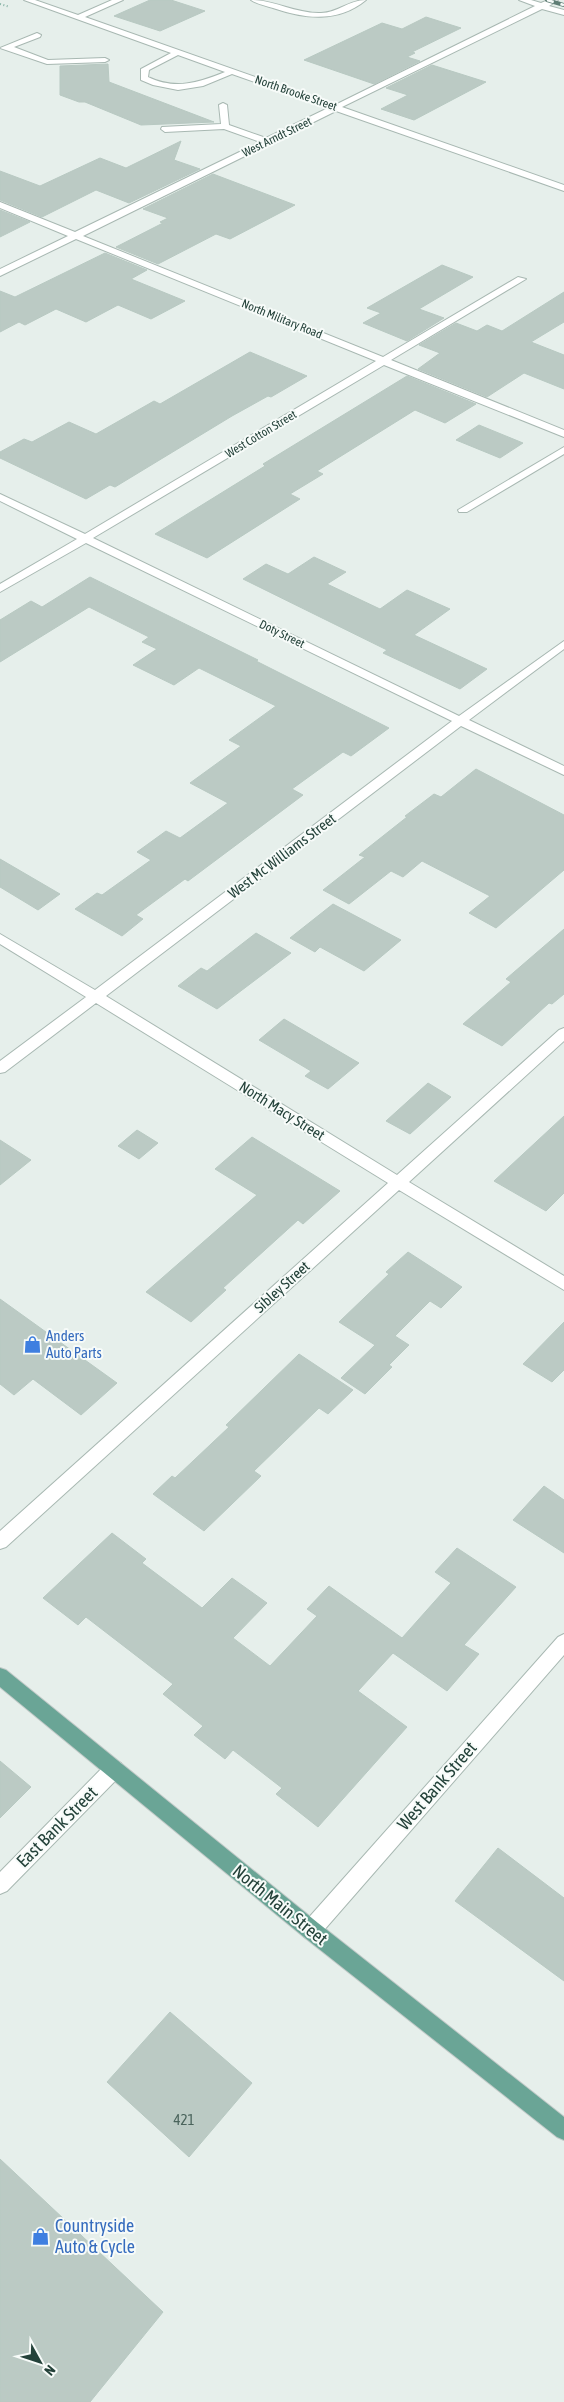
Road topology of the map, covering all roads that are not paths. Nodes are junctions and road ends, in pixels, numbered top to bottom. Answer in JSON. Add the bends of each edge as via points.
{"nodes":[{"id":1,"x":28,"y":0,"type":"edge"},
{"id":2,"x":118,"y":0,"type":"edge"},
{"id":3,"x":255,"y":0,"type":"edge"},
{"id":4,"x":362,"y":0,"type":"edge"},
{"id":5,"x":522,"y":0,"type":"edge"},
{"id":6,"x":554,"y":0,"type":"edge"},
{"id":7,"x":542,"y":6,"type":"junction"},
{"id":8,"x":564,"y":13,"type":"edge"},
{"id":9,"x":79,"y":17,"type":"junction"},
{"id":10,"x":37,"y":34,"type":"dead end"},
{"id":11,"x":4,"y":48,"type":"edge"},
{"id":12,"x":179,"y":52,"type":"junction"},
{"id":13,"x":105,"y":60,"type":"dead end"},
{"id":14,"x":233,"y":71,"type":"junction"},
{"id":15,"x":223,"y":105,"type":"dead end"},
{"id":16,"x":338,"y":108,"type":"junction"},
{"id":17,"x":225,"y":126,"type":"junction"},
{"id":18,"x":164,"y":129,"type":"dead end"},
{"id":19,"x":268,"y":142,"type":"junction"},
{"id":20,"x":564,"y":188,"type":"edge"},
{"id":21,"x":0,"y":205,"type":"edge"},
{"id":22,"x":76,"y":236,"type":"junction"},
{"id":23,"x":0,"y":273,"type":"edge"},
{"id":24,"x":521,"y":279,"type":"dead end"},
{"id":25,"x":384,"y":360,"type":"junction"},
{"id":26,"x":564,"y":434,"type":"edge"},
{"id":27,"x":564,"y":450,"type":"edge"},
{"id":28,"x":0,"y":497,"type":"edge"},
{"id":29,"x":463,"y":510,"type":"dead end"},
{"id":30,"x":86,"y":539,"type":"junction"},
{"id":31,"x":0,"y":589,"type":"edge"},
{"id":32,"x":564,"y":644,"type":"edge"},
{"id":33,"x":460,"y":720,"type":"junction"},
{"id":34,"x":564,"y":771,"type":"edge"},
{"id":35,"x":0,"y":938,"type":"edge"},
{"id":36,"x":96,"y":997,"type":"junction"},
{"id":37,"x":564,"y":1033,"type":"edge"},
{"id":38,"x":0,"y":1068,"type":"edge"},
{"id":39,"x":397,"y":1182,"type":"junction"},
{"id":40,"x":564,"y":1284,"type":"edge"},
{"id":41,"x":0,"y":1542,"type":"edge"},
{"id":42,"x":564,"y":1642,"type":"edge"},
{"id":43,"x":0,"y":1676,"type":"edge"},
{"id":44,"x":114,"y":1769,"type":"junction"},
{"id":45,"x":0,"y":1885,"type":"edge"},
{"id":46,"x":311,"y":1930,"type":"junction"},
{"id":47,"x":564,"y":2130,"type":"edge"}],
"edges":[{"from":1,"to":9,"type":"street","name":"North Brooke Street"},
{"from":2,"to":9,"type":"street"},
{"from":3,"to":4,"type":"street","via":[[319,16]]},
{"from":5,"to":7,"type":"street"},
{"from":6,"to":7,"type":"street","name":"West Arndt Street"},
{"from":7,"to":8,"type":"street"},
{"from":7,"to":16,"type":"street","name":"West Arndt Street"},
{"from":9,"to":12,"type":"street","name":"North Brooke Street"},
{"from":10,"to":11,"type":"street"},
{"from":11,"to":13,"type":"street","via":[[47,62]]},
{"from":12,"to":14,"type":"street","name":"North Brooke Street"},
{"from":12,"to":14,"type":"street","via":[[145,69],[144,78],[167,87],[188,88]]},
{"from":14,"to":16,"type":"street","name":"North Brooke Street"},
{"from":15,"to":17,"type":"street"},
{"from":16,"to":19,"type":"street","name":"West Arndt Street"},
{"from":16,"to":20,"type":"street","name":"North Brooke Street"},
{"from":17,"to":18,"type":"street"},
{"from":17,"to":19,"type":"street"},
{"from":19,"to":22,"type":"street","name":"West Arndt Street"},
{"from":21,"to":22,"type":"street","name":"North Military Road"},
{"from":22,"to":23,"type":"street","name":"West Arndt Street"},
{"from":22,"to":25,"type":"street","name":"North Military Road"},
{"from":24,"to":25,"type":"street","name":"West Cotton Street"},
{"from":25,"to":26,"type":"street","name":"North Military Road"},
{"from":25,"to":30,"type":"street","name":"West Cotton Street"},
{"from":27,"to":29,"type":"street"},
{"from":28,"to":30,"type":"street","name":"Doty Street"},
{"from":30,"to":31,"type":"street","name":"West Cotton Street"},
{"from":30,"to":33,"type":"street","name":"Doty Street"},
{"from":32,"to":33,"type":"street","name":"West Mc Williams Street"},
{"from":33,"to":34,"type":"street","name":"Doty Street"},
{"from":33,"to":36,"type":"street","name":"West Mc Williams Street"},
{"from":35,"to":36,"type":"street","name":"North Macy Street"},
{"from":36,"to":38,"type":"street","name":"West Mc Williams Street"},
{"from":36,"to":39,"type":"street","name":"North Macy Street"},
{"from":37,"to":39,"type":"street","name":"Sibley Street"},
{"from":39,"to":40,"type":"street","name":"North Macy Street"},
{"from":39,"to":41,"type":"street","name":"Sibley Street"},
{"from":42,"to":46,"type":"street","name":"West Bank Street"},
{"from":43,"to":44,"type":"main road","name":"North Main Street"},
{"from":44,"to":45,"type":"street","name":"East Bank Street"},
{"from":44,"to":46,"type":"main road","name":"North Main Street"},
{"from":46,"to":47,"type":"main road","name":"North Main Street"}]}
